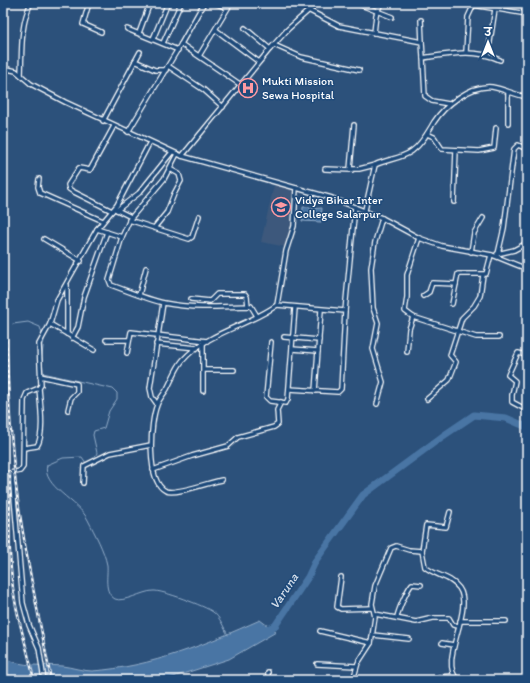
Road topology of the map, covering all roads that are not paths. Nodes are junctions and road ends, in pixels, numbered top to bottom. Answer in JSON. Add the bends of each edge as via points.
{"nodes":[{"id":1,"x":31,"y":3,"type":"edge"},
{"id":2,"x":89,"y":3,"type":"edge"},
{"id":3,"x":150,"y":3,"type":"edge"},
{"id":4,"x":168,"y":3,"type":"edge"},
{"id":5,"x":181,"y":3,"type":"edge"},
{"id":6,"x":204,"y":3,"type":"edge"},
{"id":7,"x":215,"y":3,"type":"edge"},
{"id":8,"x":231,"y":3,"type":"edge"},
{"id":9,"x":318,"y":3,"type":"edge"},
{"id":10,"x":356,"y":3,"type":"edge"},
{"id":11,"x":381,"y":3,"type":"edge"},
{"id":12,"x":474,"y":4,"type":"edge"},
{"id":13,"x":227,"y":8,"type":"junction"},
{"id":14,"x":495,"y":9,"type":"junction"},
{"id":15,"x":310,"y":11,"type":"junction"},
{"id":16,"x":377,"y":12,"type":"junction"},
{"id":17,"x":527,"y":14,"type":"edge"},
{"id":18,"x":392,"y":17,"type":"dead end"},
{"id":19,"x":421,"y":20,"type":"dead end"},
{"id":20,"x":246,"y":28,"type":"dead end"},
{"id":21,"x":127,"y":29,"type":"dead end"},
{"id":22,"x":216,"y":30,"type":"junction"},
{"id":23,"x":101,"y":32,"type":"dead end"},
{"id":24,"x":374,"y":33,"type":"junction"},
{"id":25,"x":139,"y":34,"type":"junction"},
{"id":26,"x":153,"y":39,"type":"junction"},
{"id":27,"x":422,"y":42,"type":"junction"},
{"id":28,"x":163,"y":43,"type":"junction"},
{"id":29,"x":181,"y":44,"type":"junction"},
{"id":30,"x":274,"y":45,"type":"junction"},
{"id":31,"x":270,"y":49,"type":"junction"},
{"id":32,"x":178,"y":50,"type":"junction"},
{"id":33,"x":140,"y":52,"type":"dead end"},
{"id":34,"x":466,"y":52,"type":"junction"},
{"id":35,"x":488,"y":55,"type":"junction"},
{"id":36,"x":199,"y":56,"type":"junction"},
{"id":37,"x":423,"y":58,"type":"junction"},
{"id":38,"x":500,"y":60,"type":"dead end"},
{"id":39,"x":136,"y":61,"type":"junction"},
{"id":40,"x":259,"y":62,"type":"junction"},
{"id":41,"x":168,"y":66,"type":"junction"},
{"id":42,"x":3,"y":68,"type":"edge"},
{"id":43,"x":166,"y":70,"type":"junction"},
{"id":44,"x":359,"y":70,"type":"dead end"},
{"id":45,"x":21,"y":75,"type":"junction"},
{"id":46,"x":241,"y":85,"type":"junction"},
{"id":47,"x":508,"y":92,"type":"junction"},
{"id":48,"x":527,"y":97,"type":"edge"},
{"id":49,"x":449,"y":104,"type":"junction"},
{"id":50,"x":223,"y":107,"type":"junction"},
{"id":51,"x":103,"y":121,"type":"junction"},
{"id":52,"x":508,"y":123,"type":"dead end"},
{"id":53,"x":354,"y":125,"type":"dead end"},
{"id":54,"x":114,"y":126,"type":"junction"},
{"id":55,"x":496,"y":128,"type":"dead end"},
{"id":56,"x":128,"y":132,"type":"junction"},
{"id":57,"x":427,"y":134,"type":"junction"},
{"id":58,"x":150,"y":142,"type":"junction"},
{"id":59,"x":527,"y":149,"type":"edge"},
{"id":60,"x":456,"y":150,"type":"junction"},
{"id":61,"x":172,"y":152,"type":"junction"},
{"id":62,"x":177,"y":154,"type":"junction"},
{"id":63,"x":182,"y":156,"type":"junction"},
{"id":64,"x":375,"y":165,"type":"junction"},
{"id":65,"x":170,"y":169,"type":"junction"},
{"id":66,"x":325,"y":169,"type":"dead end"},
{"id":67,"x":352,"y":170,"type":"junction"},
{"id":68,"x":39,"y":179,"type":"dead end"},
{"id":69,"x":296,"y":188,"type":"junction"},
{"id":70,"x":454,"y":202,"type":"dead end"},
{"id":71,"x":355,"y":208,"type":"junction"},
{"id":72,"x":115,"y":210,"type":"junction"},
{"id":73,"x":365,"y":210,"type":"junction"},
{"id":74,"x":199,"y":216,"type":"dead end"},
{"id":75,"x":130,"y":218,"type":"junction"},
{"id":76,"x":382,"y":218,"type":"junction"},
{"id":77,"x":483,"y":218,"type":"dead end"},
{"id":78,"x":103,"y":221,"type":"junction"},
{"id":79,"x":154,"y":228,"type":"junction"},
{"id":80,"x":97,"y":229,"type":"junction"},
{"id":81,"x":107,"y":232,"type":"junction"},
{"id":82,"x":122,"y":238,"type":"junction"},
{"id":83,"x":419,"y":238,"type":"junction"},
{"id":84,"x":44,"y":239,"type":"dead end"},
{"id":85,"x":527,"y":243,"type":"edge"},
{"id":86,"x":471,"y":252,"type":"junction"},
{"id":87,"x":498,"y":254,"type":"junction"},
{"id":88,"x":492,"y":255,"type":"junction"},
{"id":89,"x":81,"y":261,"type":"junction"},
{"id":90,"x":146,"y":268,"type":"dead end"},
{"id":91,"x":527,"y":268,"type":"edge"},
{"id":92,"x":483,"y":275,"type":"junction"},
{"id":93,"x":66,"y":284,"type":"junction"},
{"id":94,"x":456,"y":284,"type":"junction"},
{"id":95,"x":139,"y":295,"type":"junction"},
{"id":96,"x":423,"y":296,"type":"dead end"},
{"id":97,"x":191,"y":299,"type":"dead end"},
{"id":98,"x":163,"y":303,"type":"junction"},
{"id":99,"x":452,"y":304,"type":"dead end"},
{"id":100,"x":277,"y":305,"type":"junction"},
{"id":101,"x":248,"y":306,"type":"junction"},
{"id":102,"x":295,"y":308,"type":"junction"},
{"id":103,"x":321,"y":310,"type":"junction"},
{"id":104,"x":345,"y":312,"type":"junction"},
{"id":105,"x":257,"y":316,"type":"junction"},
{"id":106,"x":413,"y":317,"type":"junction"},
{"id":107,"x":50,"y":324,"type":"junction"},
{"id":108,"x":456,"y":331,"type":"junction"},
{"id":109,"x":67,"y":334,"type":"junction"},
{"id":110,"x":157,"y":336,"type":"junction"},
{"id":111,"x":284,"y":337,"type":"dead end"},
{"id":112,"x":499,"y":337,"type":"dead end"},
{"id":113,"x":72,"y":338,"type":"junction"},
{"id":114,"x":293,"y":338,"type":"junction"},
{"id":115,"x":106,"y":340,"type":"dead end"},
{"id":116,"x":129,"y":340,"type":"junction"},
{"id":117,"x":319,"y":340,"type":"junction"},
{"id":118,"x":205,"y":342,"type":"junction"},
{"id":119,"x":271,"y":342,"type":"dead end"},
{"id":120,"x":156,"y":344,"type":"junction"},
{"id":121,"x":197,"y":348,"type":"junction"},
{"id":122,"x":292,"y":349,"type":"junction"},
{"id":123,"x":94,"y":350,"type":"dead end"},
{"id":124,"x":318,"y":351,"type":"junction"},
{"id":125,"x":407,"y":352,"type":"dead end"},
{"id":126,"x":128,"y":353,"type":"dead end"},
{"id":127,"x":527,"y":355,"type":"edge"},
{"id":128,"x":204,"y":370,"type":"junction"},
{"id":129,"x":234,"y":370,"type":"dead end"},
{"id":130,"x":40,"y":376,"type":"junction"},
{"id":131,"x":39,"y":388,"type":"junction"},
{"id":132,"x":289,"y":389,"type":"junction"},
{"id":133,"x":203,"y":391,"type":"dead end"},
{"id":134,"x":315,"y":391,"type":"junction"},
{"id":135,"x":427,"y":399,"type":"dead end"},
{"id":136,"x":280,"y":402,"type":"junction"},
{"id":137,"x":157,"y":404,"type":"junction"},
{"id":138,"x":377,"y":404,"type":"dead end"},
{"id":139,"x":68,"y":410,"type":"dead end"},
{"id":140,"x":527,"y":410,"type":"edge"},
{"id":141,"x":151,"y":445,"type":"junction"},
{"id":142,"x":24,"y":448,"type":"junction"},
{"id":143,"x":153,"y":470,"type":"junction"},
{"id":144,"x":12,"y":474,"type":"junction"},
{"id":145,"x":3,"y":478,"type":"edge"},
{"id":146,"x":222,"y":480,"type":"dead end"},
{"id":147,"x":83,"y":483,"type":"dead end"},
{"id":148,"x":450,"y":512,"type":"dead end"},
{"id":149,"x":422,"y":551,"type":"junction"},
{"id":150,"x":341,"y":577,"type":"dead end"},
{"id":151,"x":421,"y":585,"type":"dead end"},
{"id":152,"x":372,"y":608,"type":"junction"},
{"id":153,"x":375,"y":614,"type":"junction"},
{"id":154,"x":397,"y":617,"type":"junction"},
{"id":155,"x":460,"y":621,"type":"junction"},
{"id":156,"x":506,"y":621,"type":"dead end"},
{"id":157,"x":459,"y":626,"type":"junction"},
{"id":158,"x":320,"y":631,"type":"dead end"},
{"id":159,"x":373,"y":635,"type":"junction"},
{"id":160,"x":409,"y":639,"type":"dead end"},
{"id":161,"x":371,"y":643,"type":"junction"},
{"id":162,"x":442,"y":643,"type":"dead end"},
{"id":163,"x":454,"y":645,"type":"junction"},
{"id":164,"x":317,"y":664,"type":"dead end"},
{"id":165,"x":356,"y":666,"type":"junction"},
{"id":166,"x":268,"y":672,"type":"dead end"},
{"id":167,"x":453,"y":676,"type":"junction"},
{"id":168,"x":44,"y":680,"type":"edge"},
{"id":169,"x":268,"y":680,"type":"edge"},
{"id":170,"x":353,"y":680,"type":"edge"},
{"id":171,"x":436,"y":680,"type":"edge"},
{"id":172,"x":458,"y":680,"type":"edge"},
{"id":173,"x":511,"y":680,"type":"edge"},
{"id":174,"x":520,"y":680,"type":"edge"}],
"edges":[{"from":1,"to":45,"type":"street","via":[[23,30]]},
{"from":2,"to":23,"type":"street","via":[[83,24]]},
{"from":3,"to":25,"type":"street"},
{"from":4,"to":26,"type":"street"},
{"from":5,"to":28,"type":"street"},
{"from":6,"to":29,"type":"street"},
{"from":7,"to":13,"type":"street"},
{"from":8,"to":13,"type":"street"},
{"from":9,"to":15,"type":"street"},
{"from":10,"to":16,"type":"street"},
{"from":11,"to":16,"type":"street"},
{"from":12,"to":14,"type":"street"},
{"from":12,"to":34,"type":"street","via":[[468,17]]},
{"from":13,"to":22,"type":"street"},
{"from":14,"to":17,"type":"street"},
{"from":14,"to":35,"type":"street"},
{"from":15,"to":24,"type":"street","via":[[339,26]]},
{"from":15,"to":30,"type":"street","via":[[288,29]]},
{"from":16,"to":18,"type":"street"},
{"from":16,"to":24,"type":"street"},
{"from":19,"to":27,"type":"street"},
{"from":20,"to":31,"type":"street"},
{"from":21,"to":25,"type":"street"},
{"from":22,"to":36,"type":"street"},
{"from":22,"to":40,"type":"street"},
{"from":24,"to":27,"type":"street"},
{"from":25,"to":26,"type":"street"},
{"from":26,"to":28,"type":"street"},
{"from":27,"to":37,"type":"street"},
{"from":28,"to":32,"type":"street"},
{"from":29,"to":32,"type":"street"},
{"from":29,"to":36,"type":"street"},
{"from":30,"to":31,"type":"street"},
{"from":30,"to":44,"type":"street","via":[[301,57]]},
{"from":31,"to":40,"type":"street"},
{"from":32,"to":41,"type":"street"},
{"from":33,"to":39,"type":"street"},
{"from":34,"to":35,"type":"street"},
{"from":34,"to":37,"type":"street"},
{"from":35,"to":38,"type":"street"},
{"from":36,"to":46,"type":"street"},
{"from":37,"to":49,"type":"street","via":[[426,96],[432,101]]},
{"from":39,"to":43,"type":"street","via":[[155,70]]},
{"from":39,"to":51,"type":"street"},
{"from":40,"to":46,"type":"street"},
{"from":41,"to":43,"type":"street"},
{"from":41,"to":50,"type":"street","via":[[204,90]]},
{"from":42,"to":45,"type":"street"},
{"from":43,"to":56,"type":"street"},
{"from":45,"to":51,"type":"street","via":[[40,89]]},
{"from":46,"to":50,"type":"street"},
{"from":47,"to":48,"type":"street"},
{"from":47,"to":49,"type":"street","via":[[490,87],[479,88]]},
{"from":47,"to":52,"type":"street"},
{"from":49,"to":57,"type":"street","via":[[439,114]]},
{"from":50,"to":63,"type":"street"},
{"from":51,"to":54,"type":"street"},
{"from":53,"to":67,"type":"street","via":[[350,166]]},
{"from":54,"to":56,"type":"street"},
{"from":54,"to":72,"type":"street","via":[[90,170],[79,168],[68,185],[72,191]]},
{"from":55,"to":60,"type":"street","via":[[495,145],[492,149]]},
{"from":56,"to":58,"type":"street"},
{"from":57,"to":60,"type":"street","via":[[434,137],[442,149]]},
{"from":57,"to":64,"type":"street","via":[[413,151]]},
{"from":58,"to":61,"type":"street"},
{"from":58,"to":72,"type":"street"},
{"from":59,"to":87,"type":"street","via":[[518,145],[514,149],[504,228]]},
{"from":60,"to":70,"type":"street"},
{"from":61,"to":62,"type":"street"},
{"from":61,"to":72,"type":"street","via":[[139,193]]},
{"from":62,"to":63,"type":"street"},
{"from":62,"to":65,"type":"street"},
{"from":63,"to":69,"type":"street"},
{"from":64,"to":67,"type":"street"},
{"from":64,"to":73,"type":"street"},
{"from":65,"to":75,"type":"street"},
{"from":65,"to":79,"type":"street","via":[[179,174],[181,181],[167,212]]},
{"from":66,"to":67,"type":"street"},
{"from":68,"to":78,"type":"street","via":[[40,193]]},
{"from":69,"to":71,"type":"street","via":[[332,198]]},
{"from":69,"to":100,"type":"street","via":[[294,226],[286,251]]},
{"from":71,"to":73,"type":"street"},
{"from":71,"to":104,"type":"street"},
{"from":72,"to":75,"type":"street"},
{"from":72,"to":78,"type":"street"},
{"from":73,"to":76,"type":"street"},
{"from":74,"to":79,"type":"street","via":[[189,239]]},
{"from":75,"to":79,"type":"street"},
{"from":75,"to":82,"type":"street"},
{"from":76,"to":83,"type":"street"},
{"from":76,"to":138,"type":"street","via":[[370,268],[373,308],[378,323],[373,349],[382,382]]},
{"from":77,"to":86,"type":"street","via":[[474,233]]},
{"from":78,"to":80,"type":"street"},
{"from":80,"to":81,"type":"street"},
{"from":80,"to":89,"type":"street"},
{"from":81,"to":82,"type":"street"},
{"from":81,"to":113,"type":"street","via":[[84,297],[78,327]]},
{"from":82,"to":95,"type":"street","via":[[109,284]]},
{"from":83,"to":86,"type":"street"},
{"from":83,"to":106,"type":"street","via":[[407,275],[405,311]]},
{"from":84,"to":89,"type":"street"},
{"from":85,"to":87,"type":"street"},
{"from":86,"to":88,"type":"street"},
{"from":87,"to":88,"type":"street"},
{"from":88,"to":91,"type":"street"},
{"from":88,"to":92,"type":"street","via":[[487,272]]},
{"from":89,"to":93,"type":"street"},
{"from":90,"to":95,"type":"street"},
{"from":92,"to":94,"type":"street","via":[[460,273]]},
{"from":92,"to":108,"type":"street","via":[[480,296],[462,318]]},
{"from":93,"to":107,"type":"street","via":[[54,307]]},
{"from":93,"to":109,"type":"street"},
{"from":94,"to":96,"type":"street","via":[[432,283]]},
{"from":94,"to":99,"type":"street"},
{"from":95,"to":98,"type":"street"},
{"from":97,"to":101,"type":"street","via":[[210,301],[217,294],[245,294]]},
{"from":98,"to":101,"type":"street","via":[[204,307]]},
{"from":98,"to":110,"type":"street"},
{"from":100,"to":102,"type":"street"},
{"from":100,"to":105,"type":"street"},
{"from":101,"to":105,"type":"street","via":[[252,307]]},
{"from":102,"to":103,"type":"street"},
{"from":102,"to":114,"type":"street"},
{"from":103,"to":104,"type":"street"},
{"from":103,"to":117,"type":"street"},
{"from":104,"to":134,"type":"street","via":[[341,389],[338,392]]},
{"from":105,"to":118,"type":"street"},
{"from":106,"to":108,"type":"street"},
{"from":106,"to":125,"type":"street"},
{"from":107,"to":109,"type":"street"},
{"from":107,"to":130,"type":"street","via":[[40,340]]},
{"from":108,"to":112,"type":"street","via":[[481,338]]},
{"from":108,"to":135,"type":"street","via":[[450,355],[456,362],[451,376]]},
{"from":109,"to":113,"type":"street"},
{"from":110,"to":116,"type":"street","via":[[131,332]]},
{"from":110,"to":118,"type":"street"},
{"from":110,"to":120,"type":"street"},
{"from":111,"to":114,"type":"street"},
{"from":113,"to":123,"type":"street"},
{"from":114,"to":117,"type":"street"},
{"from":114,"to":122,"type":"street"},
{"from":115,"to":116,"type":"street"},
{"from":116,"to":126,"type":"street"},
{"from":117,"to":124,"type":"street"},
{"from":118,"to":121,"type":"street"},
{"from":118,"to":128,"type":"street"},
{"from":119,"to":136,"type":"street","via":[[266,397],[270,401]]},
{"from":120,"to":121,"type":"street"},
{"from":120,"to":137,"type":"street","via":[[150,388]]},
{"from":121,"to":137,"type":"street","via":[[183,360]]},
{"from":122,"to":124,"type":"street"},
{"from":122,"to":132,"type":"street"},
{"from":124,"to":134,"type":"street"},
{"from":127,"to":140,"type":"street","via":[[518,353],[508,375],[515,381],[512,402]]},
{"from":128,"to":129,"type":"street"},
{"from":128,"to":133,"type":"street"},
{"from":130,"to":131,"type":"street"},
{"from":130,"to":139,"type":"street","via":[[77,384],[77,392],[71,398]]},
{"from":131,"to":142,"type":"street","via":[[30,390],[25,396]]},
{"from":131,"to":142,"type":"street","via":[[40,440],[37,446]]},
{"from":132,"to":134,"type":"street"},
{"from":132,"to":136,"type":"street","via":[[287,402]]},
{"from":136,"to":143,"type":"street","via":[[277,410],[278,424],[274,427],[238,437],[228,446]]},
{"from":137,"to":141,"type":"street"},
{"from":141,"to":143,"type":"street"},
{"from":141,"to":147,"type":"street","via":[[110,453],[84,466]]},
{"from":142,"to":144,"type":"street","via":[[22,470]]},
{"from":143,"to":146,"type":"street","via":[[160,486],[170,492]]},
{"from":144,"to":145,"type":"street","via":[[5,474]]},
{"from":144,"to":168,"type":"street","via":[[23,603],[39,648]]},
{"from":148,"to":149,"type":"street","via":[[444,528],[426,525]]},
{"from":149,"to":152,"type":"street","via":[[392,547],[376,586]]},
{"from":149,"to":155,"type":"street","via":[[425,567],[452,579],[459,588],[463,598]]},
{"from":150,"to":152,"type":"street","via":[[337,607]]},
{"from":151,"to":154,"type":"street","via":[[410,586],[407,596],[401,602]]},
{"from":152,"to":153,"type":"street"},
{"from":153,"to":154,"type":"street"},
{"from":153,"to":159,"type":"street"},
{"from":154,"to":157,"type":"street","via":[[416,622],[449,618],[453,625]]},
{"from":155,"to":156,"type":"street"},
{"from":155,"to":157,"type":"street"},
{"from":157,"to":163,"type":"street"},
{"from":158,"to":161,"type":"street"},
{"from":159,"to":160,"type":"street"},
{"from":159,"to":161,"type":"street"},
{"from":161,"to":165,"type":"street"},
{"from":162,"to":163,"type":"street"},
{"from":163,"to":167,"type":"street"},
{"from":164,"to":165,"type":"street"},
{"from":165,"to":170,"type":"street"},
{"from":166,"to":169,"type":"street"},
{"from":167,"to":171,"type":"street","via":[[439,677]]},
{"from":167,"to":172,"type":"street"},
{"from":173,"to":174,"type":"street"}]}
